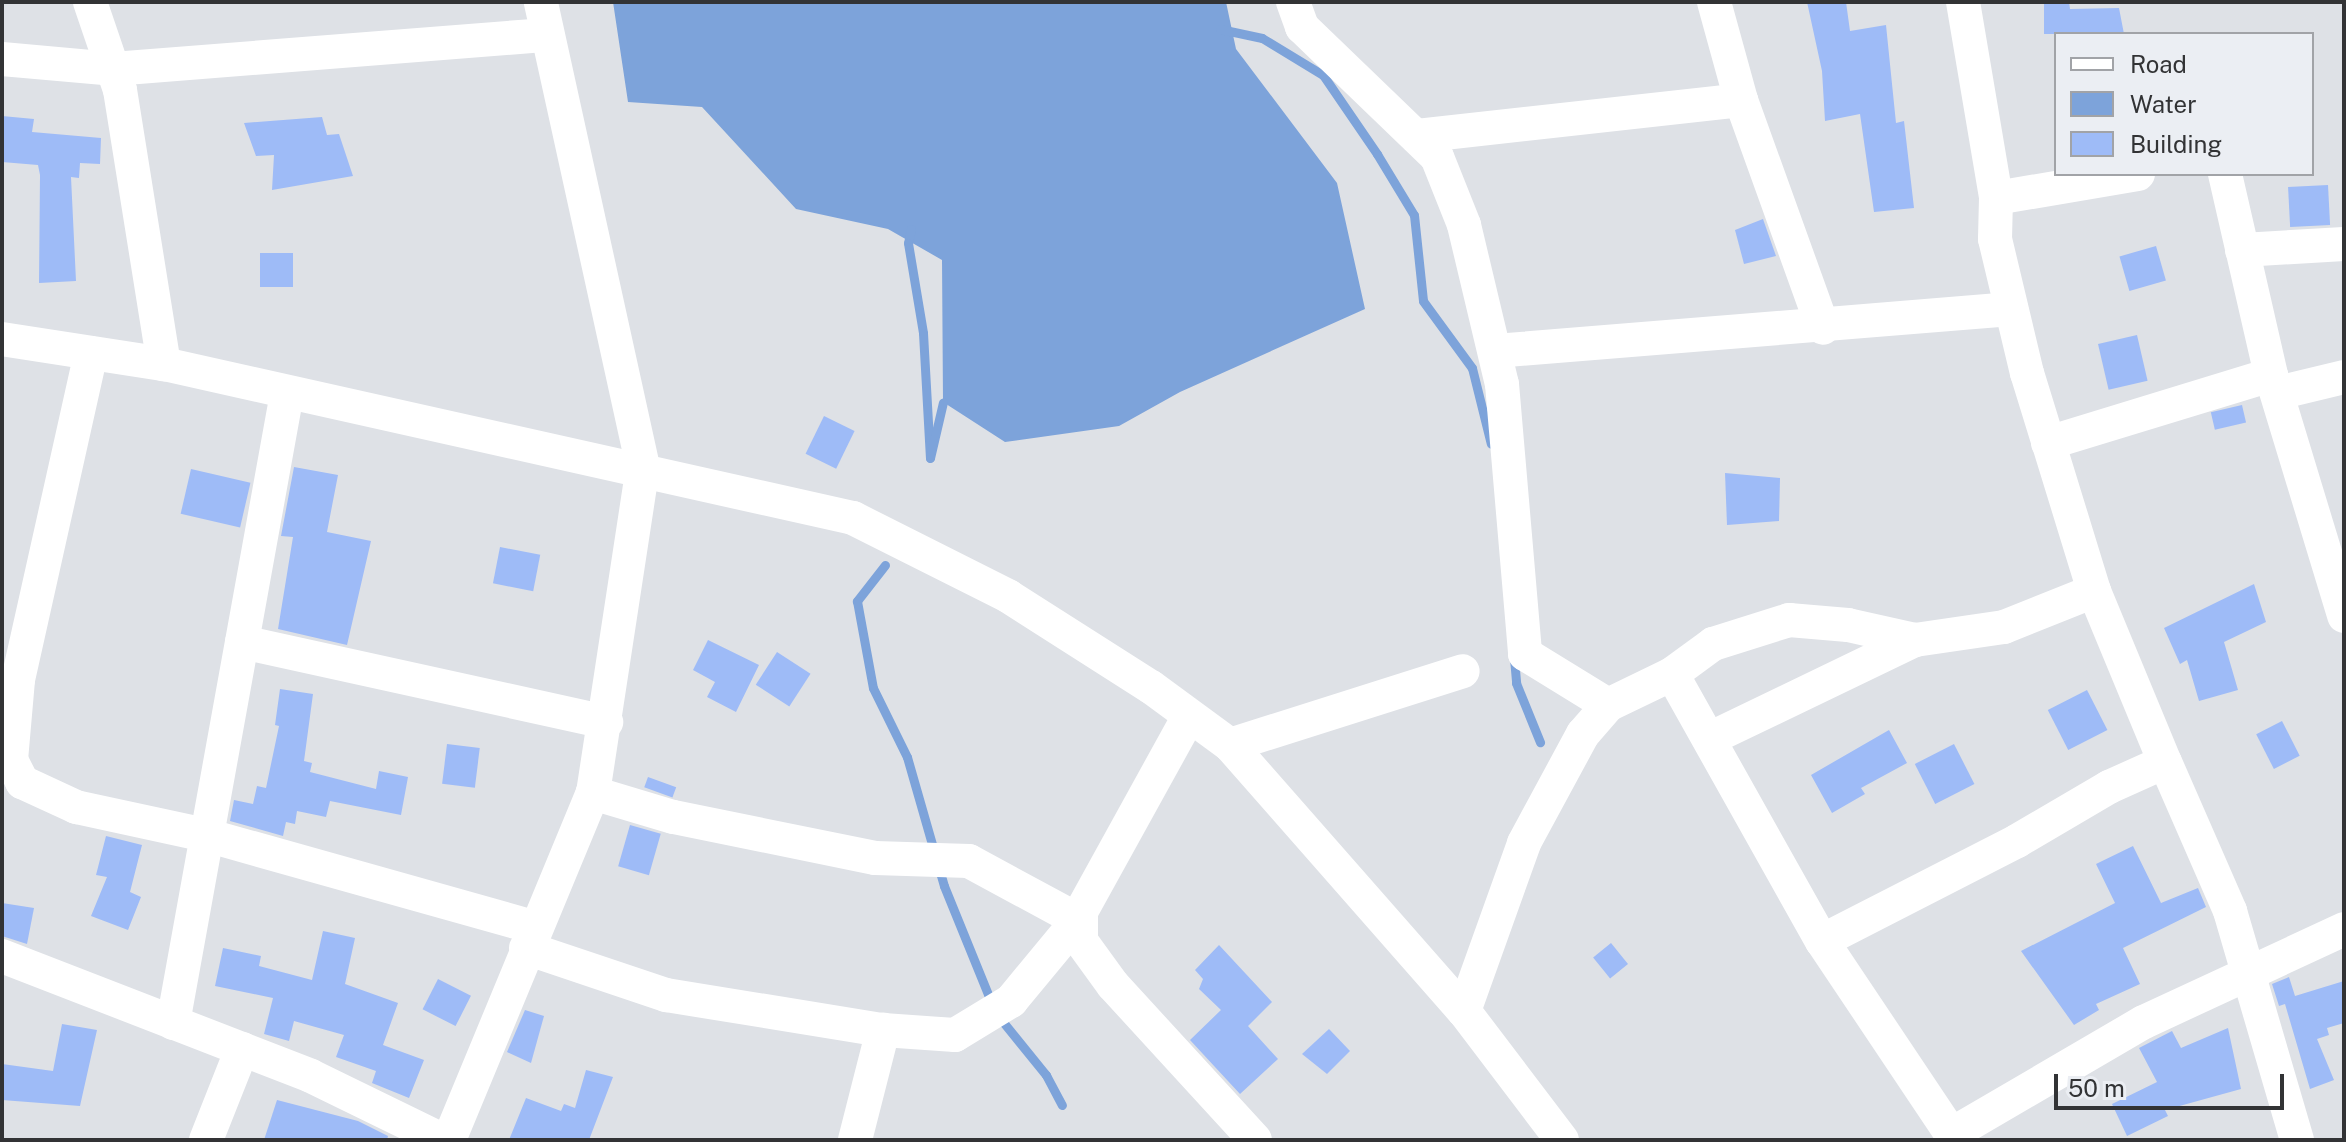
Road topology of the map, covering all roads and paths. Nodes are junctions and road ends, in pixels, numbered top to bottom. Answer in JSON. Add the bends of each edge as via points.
{"nodes":[{"id":1,"x":90,"y":2,"type":"edge"},
{"id":2,"x":1293,"y":2,"type":"edge"},
{"id":3,"x":1714,"y":2,"type":"edge"},
{"id":4,"x":1963,"y":2,"type":"edge"},
{"id":5,"x":543,"y":18,"type":"edge"},
{"id":6,"x":2,"y":59,"type":"edge"},
{"id":7,"x":113,"y":69,"type":"junction"},
{"id":8,"x":1741,"y":100,"type":"junction"},
{"id":9,"x":1417,"y":136,"type":"junction"},
{"id":10,"x":2126,"y":176,"type":"edge"},
{"id":11,"x":2225,"y":176,"type":"edge"},
{"id":12,"x":1996,"y":198,"type":"junction"},
{"id":13,"x":2344,"y":244,"type":"edge"},
{"id":14,"x":2242,"y":250,"type":"junction"},
{"id":15,"x":2011,"y":309,"type":"junction"},
{"id":16,"x":1823,"y":328,"type":"junction"},
{"id":17,"x":2,"y":339,"type":"edge"},
{"id":18,"x":1495,"y":351,"type":"junction"},
{"id":19,"x":91,"y":353,"type":"junction"},
{"id":20,"x":164,"y":364,"type":"junction"},
{"id":21,"x":2344,"y":377,"type":"edge"},
{"id":22,"x":2275,"y":384,"type":"junction"},
{"id":23,"x":287,"y":393,"type":"junction"},
{"id":24,"x":2048,"y":443,"type":"junction"},
{"id":25,"x":643,"y":467,"type":"junction"},
{"id":26,"x":2094,"y":591,"type":"junction"},
{"id":27,"x":2344,"y":616,"type":"edge"},
{"id":28,"x":1915,"y":640,"type":"junction"},
{"id":29,"x":242,"y":642,"type":"junction"},
{"id":30,"x":1463,"y":671,"type":"dead end"},
{"id":31,"x":1672,"y":674,"type":"junction"},
{"id":32,"x":1608,"y":705,"type":"junction"},
{"id":33,"x":1188,"y":718,"type":"junction"},
{"id":34,"x":606,"y":722,"type":"junction"},
{"id":35,"x":1709,"y":739,"type":"junction"},
{"id":36,"x":1230,"y":745,"type":"junction"},
{"id":37,"x":2165,"y":762,"type":"junction"},
{"id":38,"x":593,"y":793,"type":"junction"},
{"id":39,"x":206,"y":835,"type":"junction"},
{"id":40,"x":1078,"y":920,"type":"junction"},
{"id":41,"x":2344,"y":929,"type":"edge"},
{"id":42,"x":530,"y":938,"type":"junction"},
{"id":43,"x":1822,"y":941,"type":"junction"},
{"id":44,"x":2,"y":956,"type":"edge"},
{"id":45,"x":2250,"y":971,"type":"junction"},
{"id":46,"x":1464,"y":1011,"type":"junction"},
{"id":47,"x":173,"y":1023,"type":"junction"},
{"id":48,"x":883,"y":1030,"type":"junction"},
{"id":49,"x":242,"y":1049,"type":"junction"},
{"id":50,"x":1953,"y":1137,"type":"edge"},
{"id":51,"x":206,"y":1140,"type":"edge"},
{"id":52,"x":442,"y":1140,"type":"edge"},
{"id":53,"x":449,"y":1140,"type":"edge"},
{"id":54,"x":855,"y":1140,"type":"edge"},
{"id":55,"x":1255,"y":1140,"type":"edge"},
{"id":56,"x":1562,"y":1140,"type":"edge"},
{"id":57,"x":2297,"y":1140,"type":"edge"}],
"edges":[{"from":1,"to":7,"type":"street"},
{"from":2,"to":9,"type":"street","via":[[1302,27]]},
{"from":3,"to":8,"type":"street"},
{"from":4,"to":12,"type":"street"},
{"from":5,"to":7,"type":"street"},
{"from":5,"to":25,"type":"street"},
{"from":6,"to":7,"type":"street"},
{"from":7,"to":20,"type":"street"},
{"from":8,"to":9,"type":"street"},
{"from":8,"to":16,"type":"street"},
{"from":9,"to":18,"type":"street","via":[[1437,157],[1464,225]]},
{"from":10,"to":12,"type":"street"},
{"from":11,"to":14,"type":"street"},
{"from":12,"to":15,"type":"street","via":[[1995,239]]},
{"from":13,"to":14,"type":"street"},
{"from":14,"to":22,"type":"street"},
{"from":15,"to":16,"type":"street"},
{"from":15,"to":24,"type":"street"},
{"from":16,"to":18,"type":"street"},
{"from":17,"to":19,"type":"street"},
{"from":18,"to":32,"type":"street","via":[[1525,654]]},
{"from":19,"to":20,"type":"street"},
{"from":19,"to":39,"type":"street","via":[[18,680],[11,760],[22,782],[41,794],[76,807]]},
{"from":20,"to":23,"type":"street"},
{"from":21,"to":22,"type":"street"},
{"from":22,"to":24,"type":"street"},
{"from":22,"to":27,"type":"street"},
{"from":23,"to":25,"type":"street"},
{"from":23,"to":29,"type":"street"},
{"from":24,"to":26,"type":"street"},
{"from":25,"to":33,"type":"street","via":[[853,518],[1008,596],[1151,687]]},
{"from":25,"to":34,"type":"street"},
{"from":26,"to":28,"type":"street","via":[[2004,627]]},
{"from":26,"to":37,"type":"street"},
{"from":28,"to":31,"type":"street","via":[[1848,625],[1789,620],[1713,644]]},
{"from":28,"to":35,"type":"street"},
{"from":29,"to":34,"type":"street"},
{"from":29,"to":39,"type":"street"},
{"from":30,"to":36,"type":"street"},
{"from":31,"to":32,"type":"street"},
{"from":31,"to":35,"type":"street"},
{"from":32,"to":46,"type":"street","via":[[1583,734],[1524,843]]},
{"from":33,"to":36,"type":"street"},
{"from":33,"to":40,"type":"street"},
{"from":34,"to":38,"type":"street"},
{"from":35,"to":43,"type":"street"},
{"from":36,"to":46,"type":"street"},
{"from":37,"to":43,"type":"street"},
{"from":37,"to":45,"type":"street","via":[[2222,890]]},
{"from":38,"to":40,"type":"street","via":[[673,817],[875,858],[969,861]]},
{"from":38,"to":42,"type":"street"},
{"from":39,"to":42,"type":"street"},
{"from":39,"to":47,"type":"street"},
{"from":40,"to":48,"type":"street","via":[[995,1013],[955,1035]]},
{"from":40,"to":55,"type":"street","via":[[1081,941],[1113,985]]},
{"from":41,"to":45,"type":"street"},
{"from":42,"to":48,"type":"street","via":[[666,995]]},
{"from":42,"to":53,"type":"street"},
{"from":43,"to":50,"type":"street"},
{"from":44,"to":47,"type":"street"},
{"from":45,"to":50,"type":"street","via":[[2144,1022]]},
{"from":45,"to":57,"type":"street"},
{"from":46,"to":56,"type":"street"},
{"from":47,"to":49,"type":"street"},
{"from":48,"to":54,"type":"street"},
{"from":49,"to":51,"type":"street"},
{"from":49,"to":52,"type":"street","via":[[311,1076]]}]}
